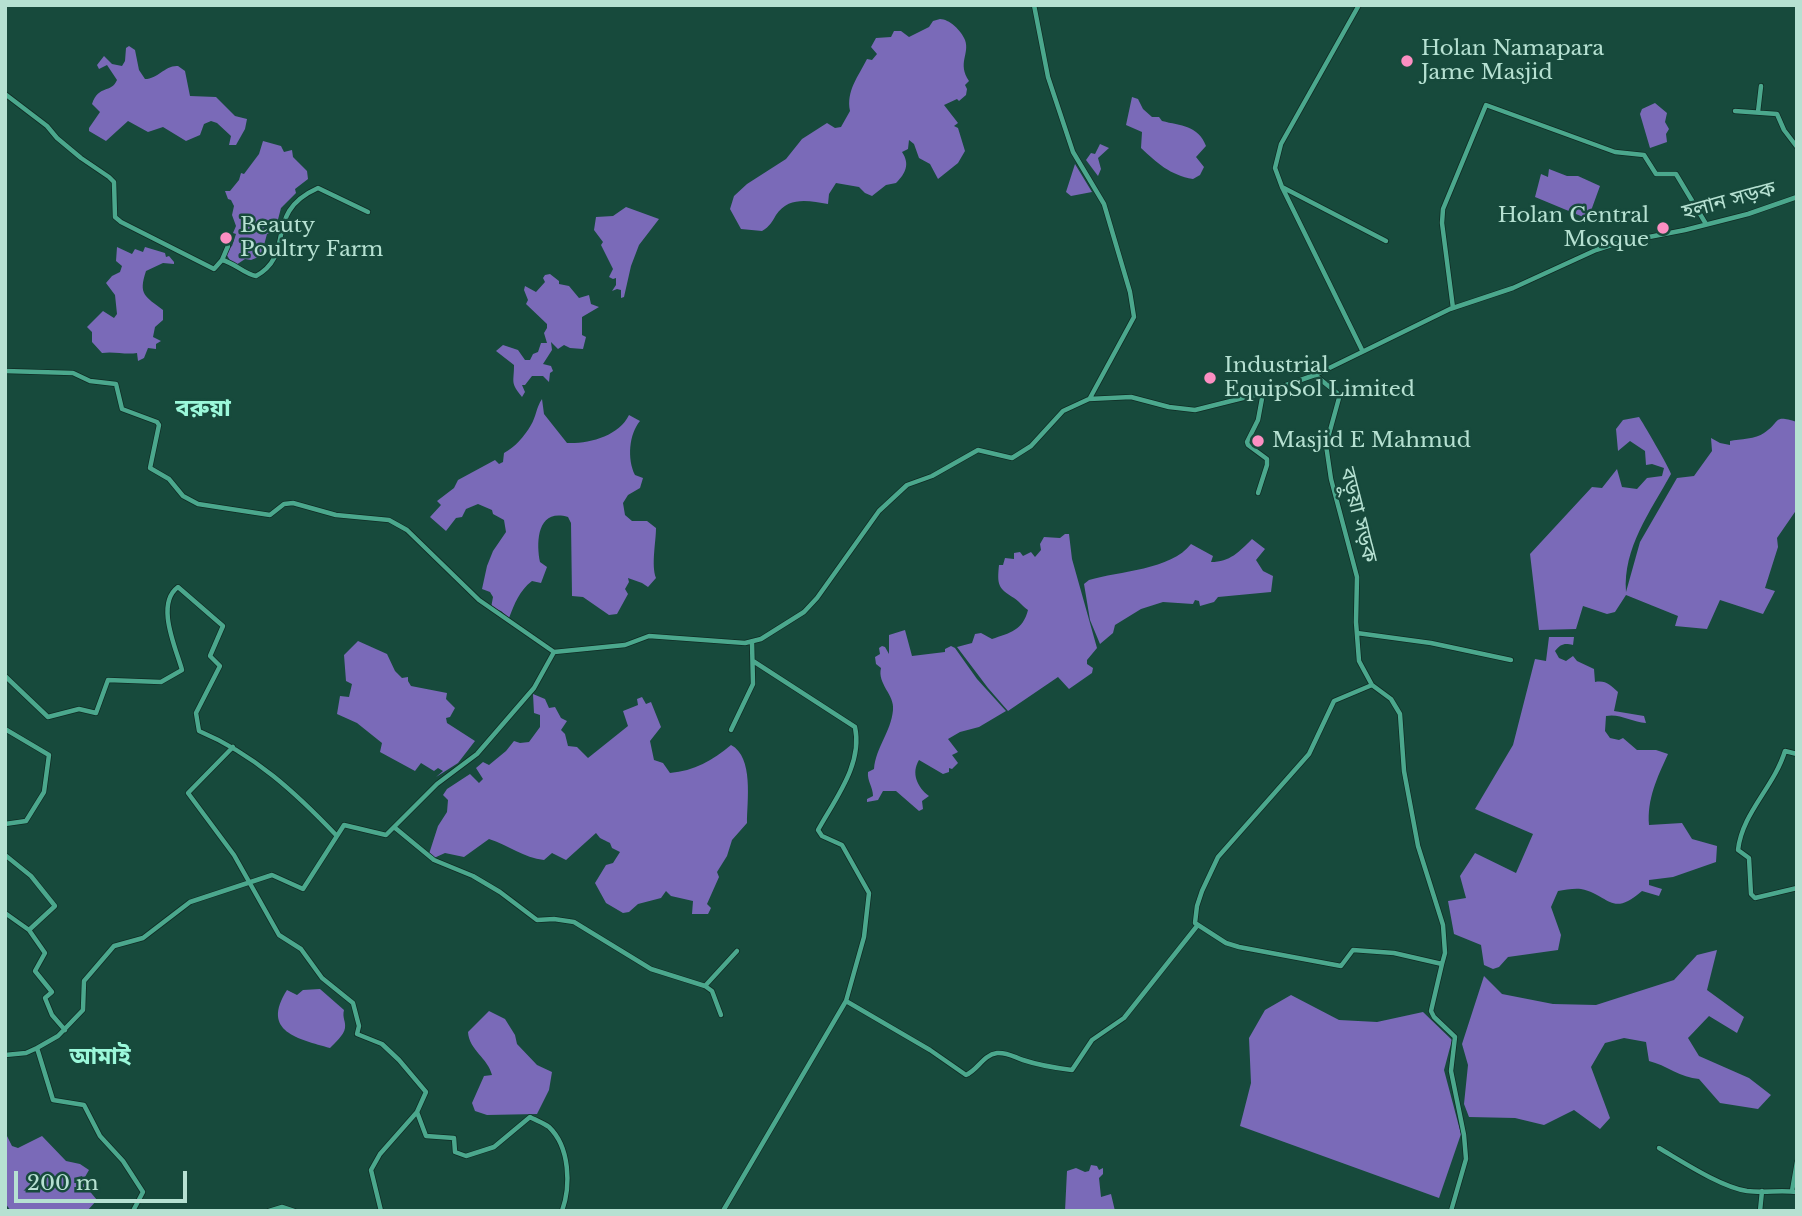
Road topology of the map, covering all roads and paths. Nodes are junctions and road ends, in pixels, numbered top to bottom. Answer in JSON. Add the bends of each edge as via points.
{"nodes":[{"id":1,"x":1034,"y":5,"type":"edge"},
{"id":2,"x":1359,"y":5,"type":"edge"},
{"id":3,"x":1761,"y":86,"type":"dead end"},
{"id":4,"x":5,"y":94,"type":"edge"},
{"id":5,"x":1735,"y":111,"type":"dead end"},
{"id":6,"x":1758,"y":112,"type":"junction"},
{"id":7,"x":1797,"y":147,"type":"edge"},
{"id":8,"x":1282,"y":187,"type":"junction"},
{"id":9,"x":1797,"y":197,"type":"edge"},
{"id":10,"x":368,"y":212,"type":"dead end"},
{"id":11,"x":1706,"y":224,"type":"junction"},
{"id":12,"x":1386,"y":241,"type":"dead end"},
{"id":13,"x":228,"y":246,"type":"dead end"},
{"id":14,"x":222,"y":260,"type":"junction"},
{"id":15,"x":1453,"y":308,"type":"junction"},
{"id":16,"x":1362,"y":350,"type":"junction"},
{"id":17,"x":5,"y":371,"type":"edge"},
{"id":18,"x":1315,"y":375,"type":"junction"},
{"id":19,"x":1263,"y":393,"type":"junction"},
{"id":20,"x":1089,"y":399,"type":"junction"},
{"id":21,"x":1258,"y":493,"type":"dead end"},
{"id":22,"x":1357,"y":633,"type":"junction"},
{"id":23,"x":752,"y":642,"type":"junction"},
{"id":24,"x":554,"y":652,"type":"junction"},
{"id":25,"x":753,"y":660,"type":"junction"},
{"id":26,"x":1511,"y":660,"type":"dead end"},
{"id":27,"x":5,"y":676,"type":"edge"},
{"id":28,"x":1373,"y":685,"type":"junction"},
{"id":29,"x":5,"y":729,"type":"edge"},
{"id":30,"x":731,"y":730,"type":"dead end"},
{"id":31,"x":233,"y":747,"type":"junction"},
{"id":32,"x":1797,"y":754,"type":"edge"},
{"id":33,"x":5,"y":824,"type":"edge"},
{"id":34,"x":394,"y":827,"type":"junction"},
{"id":35,"x":337,"y":836,"type":"junction"},
{"id":36,"x":5,"y":855,"type":"edge"},
{"id":37,"x":1797,"y":888,"type":"edge"},
{"id":38,"x":5,"y":913,"type":"edge"},
{"id":39,"x":1197,"y":926,"type":"junction"},
{"id":40,"x":29,"y":930,"type":"junction"},
{"id":41,"x":737,"y":951,"type":"dead end"},
{"id":42,"x":1442,"y":964,"type":"junction"},
{"id":43,"x":705,"y":986,"type":"junction"},
{"id":44,"x":846,"y":1002,"type":"junction"},
{"id":45,"x":721,"y":1015,"type":"dead end"},
{"id":46,"x":65,"y":1030,"type":"junction"},
{"id":47,"x":37,"y":1048,"type":"junction"},
{"id":48,"x":5,"y":1055,"type":"edge"},
{"id":49,"x":417,"y":1112,"type":"junction"},
{"id":50,"x":1659,"y":1148,"type":"dead end"},
{"id":51,"x":1797,"y":1162,"type":"edge"},
{"id":52,"x":1762,"y":1191,"type":"junction"},
{"id":53,"x":1794,"y":1191,"type":"edge"},
{"id":54,"x":378,"y":1210,"type":"edge"},
{"id":55,"x":133,"y":1211,"type":"edge"},
{"id":56,"x":269,"y":1211,"type":"edge"},
{"id":57,"x":294,"y":1211,"type":"edge"},
{"id":58,"x":562,"y":1211,"type":"edge"},
{"id":59,"x":723,"y":1211,"type":"edge"},
{"id":60,"x":1451,"y":1211,"type":"edge"},
{"id":61,"x":1760,"y":1211,"type":"edge"}],
"edges":[{"from":1,"to":20,"type":"street","via":[[1048,77],[1073,152],[1104,204],[1134,317]]},
{"from":2,"to":8,"type":"street","via":[[1281,145],[1275,168]]},
{"from":3,"to":6,"type":"street"},
{"from":4,"to":14,"type":"street","via":[[114,182],[115,217],[121,222],[214,269]]},
{"from":5,"to":6,"type":"street"},
{"from":6,"to":7,"type":"street","via":[[1779,116]]},
{"from":8,"to":12,"type":"street"},
{"from":8,"to":16,"type":"street"},
{"from":9,"to":11,"type":"street","name":"হলান সড়ক"},
{"from":10,"to":14,"type":"street","via":[[317,188],[288,210],[278,252],[268,270],[256,276]]},
{"from":11,"to":15,"type":"street","name":"হলান সড়ক","via":[[1618,243]]},
{"from":11,"to":15,"type":"street","via":[[1676,174],[1656,174],[1644,155],[1615,152],[1486,105],[1443,209]]},
{"from":13,"to":14,"type":"street"},
{"from":15,"to":16,"type":"street"},
{"from":16,"to":18,"type":"street"},
{"from":17,"to":24,"type":"street","via":[[73,373],[90,381],[116,384],[122,410],[159,425],[150,468],[198,504],[270,515],[293,503],[336,515],[389,520],[407,530],[479,600]]},
{"from":18,"to":19,"type":"street"},
{"from":18,"to":22,"type":"street","name":"বড়ুয়া সড়ক","via":[[1339,397],[1326,445],[1357,577]]},
{"from":19,"to":20,"type":"street","via":[[1195,410],[1131,397]]},
{"from":19,"to":21,"type":"street","via":[[1248,442],[1267,459]]},
{"from":20,"to":23,"type":"street","via":[[1063,411],[1017,457],[978,450],[907,485],[879,510],[804,612]]},
{"from":22,"to":26,"type":"street"},
{"from":22,"to":28,"type":"street","name":"বড়ুয়া সড়ক","via":[[1359,661]]},
{"from":23,"to":24,"type":"street","via":[[649,636],[625,645]]},
{"from":23,"to":25,"type":"street"},
{"from":24,"to":34,"type":"street","via":[[534,688],[477,754]]},
{"from":25,"to":30,"type":"street","via":[[753,684]]},
{"from":25,"to":44,"type":"street","via":[[855,727],[854,764],[818,830],[842,845],[869,893],[864,937]]},
{"from":27,"to":31,"type":"street","via":[[48,717],[79,709],[96,713],[108,680],[161,682],[182,670],[167,603],[178,587],[223,626],[210,656],[220,666],[196,713],[199,731]]},
{"from":28,"to":39,"type":"street","via":[[1334,701],[1309,754],[1219,857],[1197,906]]},
{"from":28,"to":42,"type":"street","name":"বড়ুয়া সড়ক","via":[[1398,707],[1418,846],[1443,925]]},
{"from":29,"to":33,"type":"street","via":[[49,755],[44,792],[35,808],[26,821]]},
{"from":31,"to":35,"type":"street","via":[[293,793]]},
{"from":31,"to":49,"type":"street","via":[[188,793],[234,855],[279,935],[302,949],[322,978],[353,1003],[358,1034],[382,1044],[426,1093]]},
{"from":32,"to":37,"type":"street","via":[[1785,751],[1740,834],[1738,850],[1749,858],[1755,898]]},
{"from":34,"to":35,"type":"street","via":[[386,835],[344,825]]},
{"from":34,"to":43,"type":"street","via":[[434,860],[482,881],[537,920],[574,922],[651,969]]},
{"from":35,"to":46,"type":"street","via":[[303,889],[272,875],[190,902],[143,938],[114,946],[84,981],[83,1010]]},
{"from":36,"to":40,"type":"street","via":[[31,876],[55,906]]},
{"from":38,"to":40,"type":"street"},
{"from":39,"to":42,"type":"street","via":[[1239,947],[1341,966],[1353,950]]},
{"from":39,"to":44,"type":"street","via":[[1124,1018],[1092,1040],[1072,1070],[996,1053],[966,1075]]},
{"from":40,"to":46,"type":"street","via":[[45,953],[35,971],[52,992],[45,998]]},
{"from":41,"to":43,"type":"street"},
{"from":42,"to":60,"type":"street","via":[[1431,1011],[1455,1037],[1451,1071],[1466,1159]]},
{"from":43,"to":45,"type":"street","via":[[712,991]]},
{"from":44,"to":59,"type":"street"},
{"from":46,"to":47,"type":"street"},
{"from":47,"to":48,"type":"street"},
{"from":47,"to":55,"type":"street","via":[[53,1100],[84,1105],[100,1136],[135,1177],[143,1192]]},
{"from":49,"to":54,"type":"street","via":[[371,1170]]},
{"from":49,"to":58,"type":"street","via":[[426,1136],[454,1138],[455,1152],[466,1156],[494,1147],[530,1117],[550,1127],[563,1150],[568,1172]]},
{"from":50,"to":52,"type":"street","via":[[1735,1188]]},
{"from":51,"to":53,"type":"street"},
{"from":52,"to":53,"type":"street"},
{"from":52,"to":61,"type":"street"},
{"from":56,"to":57,"type":"street"}]}
